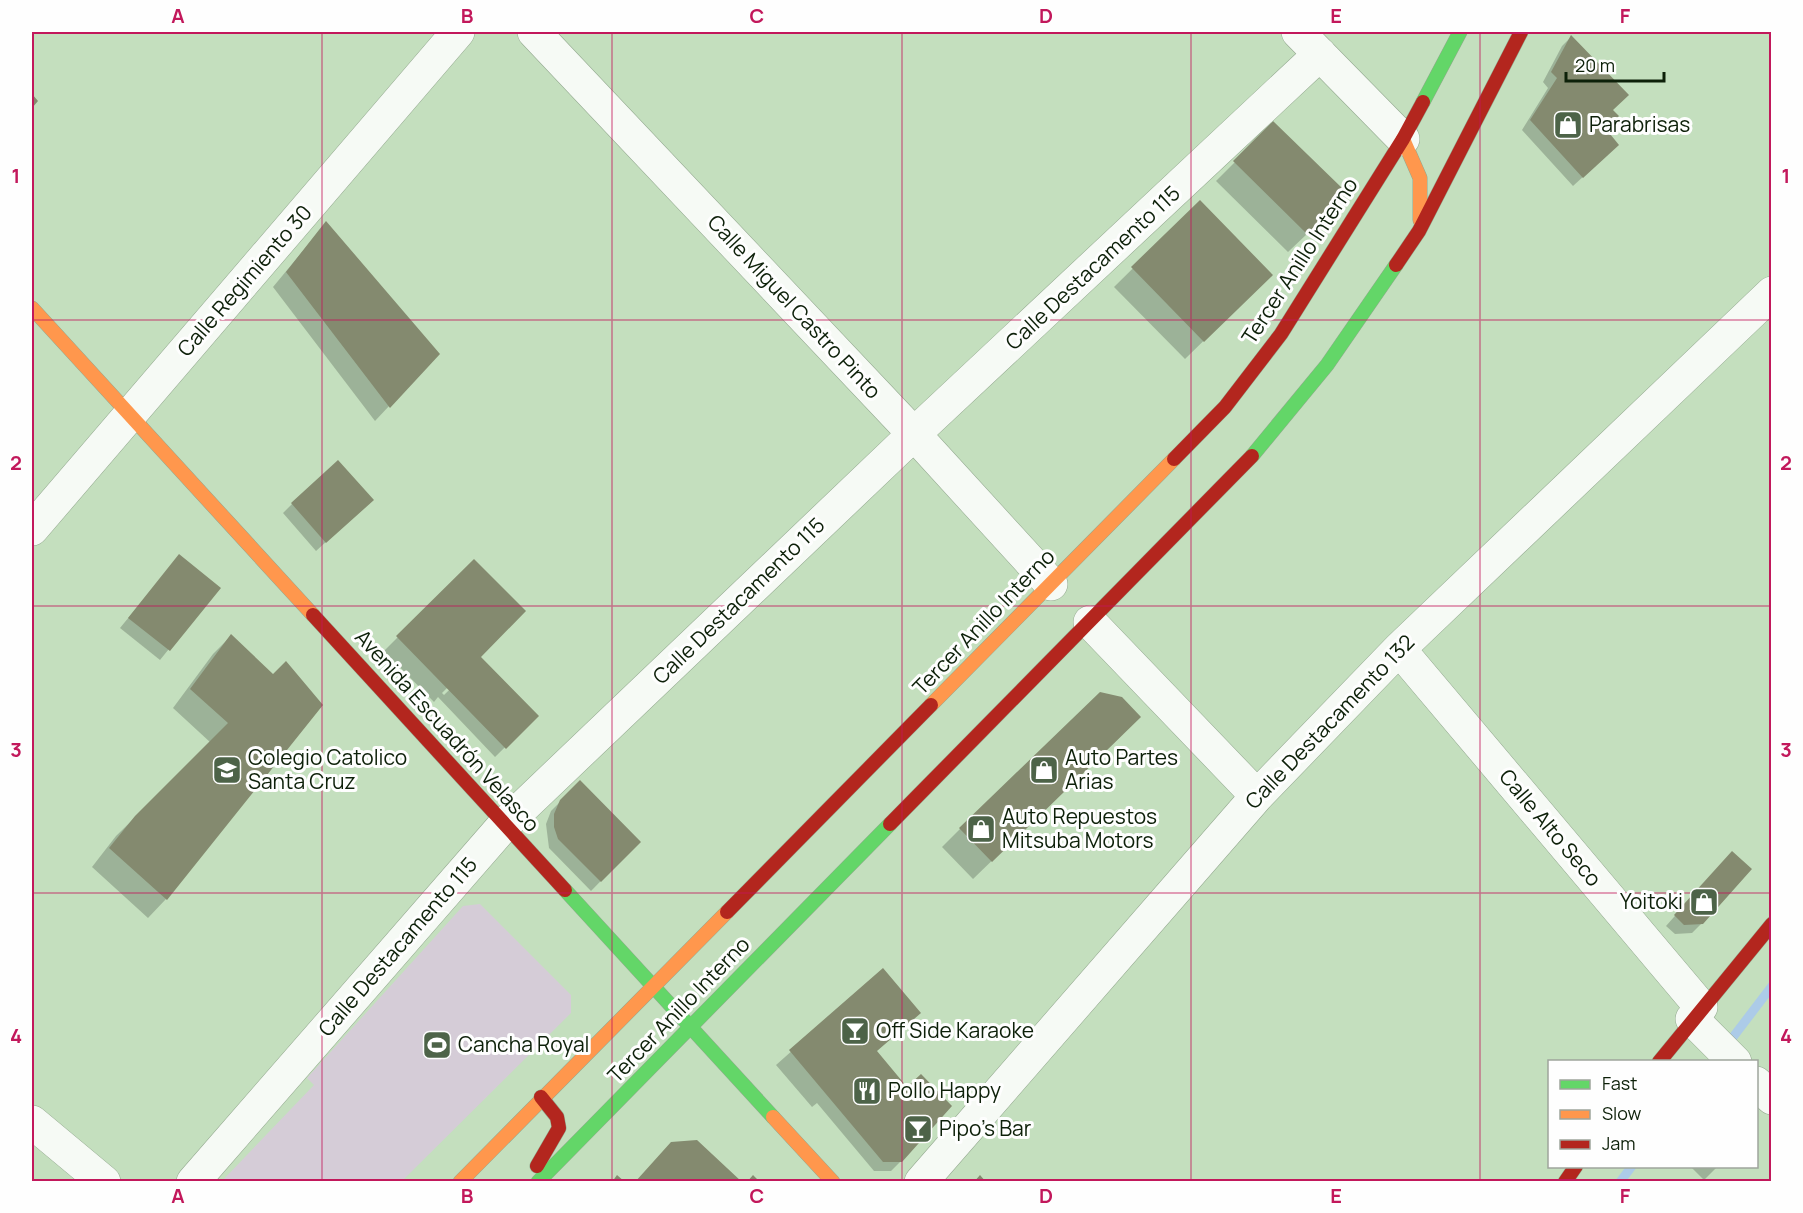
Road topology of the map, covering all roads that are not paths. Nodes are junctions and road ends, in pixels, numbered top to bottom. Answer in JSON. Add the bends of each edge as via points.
{"nodes":[{"id":1,"x":458,"y":32,"type":"edge"},
{"id":2,"x":534,"y":32,"type":"edge"},
{"id":3,"x":1460,"y":32,"type":"edge"},
{"id":4,"x":1521,"y":32,"type":"edge"},
{"id":5,"x":1309,"y":43,"type":"edge"},
{"id":6,"x":1403,"y":139,"type":"junction"},
{"id":7,"x":1419,"y":231,"type":"junction"},
{"id":8,"x":1772,"y":293,"type":"edge"},
{"id":9,"x":32,"y":308,"type":"edge"},
{"id":10,"x":129,"y":416,"type":"junction"},
{"id":11,"x":914,"y":434,"type":"junction"},
{"id":12,"x":32,"y":529,"type":"edge"},
{"id":13,"x":1052,"y":584,"type":"junction"},
{"id":14,"x":1090,"y":622,"type":"junction"},
{"id":15,"x":1399,"y":649,"type":"junction"},
{"id":16,"x":858,"y":781,"type":"junction"},
{"id":17,"x":1257,"y":796,"type":"junction"},
{"id":18,"x":504,"y":825,"type":"junction"},
{"id":19,"x":790,"y":869,"type":"dead end"},
{"id":20,"x":1772,"y":924,"type":"edge"},
{"id":21,"x":653,"y":988,"type":"junction"},
{"id":22,"x":1702,"y":1022,"type":"junction"},
{"id":23,"x":690,"y":1029,"type":"junction"},
{"id":24,"x":1661,"y":1060,"type":"edge"},
{"id":25,"x":1733,"y":1060,"type":"edge"},
{"id":26,"x":1758,"y":1085,"type":"edge"},
{"id":27,"x":541,"y":1097,"type":"junction"},
{"id":28,"x":1772,"y":1098,"type":"edge"},
{"id":29,"x":32,"y":1122,"type":"edge"},
{"id":30,"x":1575,"y":1168,"type":"edge"},
{"id":31,"x":104,"y":1182,"type":"edge"},
{"id":32,"x":193,"y":1182,"type":"edge"},
{"id":33,"x":460,"y":1182,"type":"edge"},
{"id":34,"x":525,"y":1182,"type":"edge"},
{"id":35,"x":538,"y":1182,"type":"edge"},
{"id":36,"x":833,"y":1182,"type":"edge"},
{"id":37,"x":921,"y":1182,"type":"edge"},
{"id":38,"x":1564,"y":1182,"type":"edge"}],
"edges":[{"from":1,"to":10,"type":"street","name":"Calle Regimiento 30"},
{"from":2,"to":11,"type":"street","name":"Calle Miguel Castro Pinto"},
{"from":3,"to":6,"type":"main road","name":"Tercer Anillo Interno"},
{"from":4,"to":7,"type":"main road","name":"Tercer Anillo Interno"},
{"from":5,"to":6,"type":"street"},
{"from":5,"to":11,"type":"street","name":"Calle Destacamento 115"},
{"from":6,"to":7,"type":"main road","via":[[1418,165],[1424,190]]},
{"from":6,"to":13,"type":"main road","name":"Tercer Anillo Interno","via":[[1281,334],[1225,407]]},
{"from":7,"to":14,"type":"main road","name":"Tercer Anillo Interno","via":[[1328,365],[1262,446]]},
{"from":8,"to":15,"type":"street","name":"Calle Destacamento 132"},
{"from":9,"to":10,"type":"main road","name":"Avenida Escuadrón Velasco"},
{"from":10,"to":12,"type":"street","name":"Calle Regimiento 30"},
{"from":10,"to":18,"type":"main road","name":"Avenida Escuadrón Velasco"},
{"from":11,"to":13,"type":"street","name":"Calle Miguel Castro Pinto"},
{"from":11,"to":18,"type":"street","name":"Calle Destacamento 115"},
{"from":13,"to":16,"type":"main road","name":"Tercer Anillo Interno"},
{"from":14,"to":17,"type":"street"},
{"from":14,"to":23,"type":"main road","name":"Tercer Anillo Interno","via":[[799,909]]},
{"from":15,"to":17,"type":"street","name":"Calle Destacamento 132"},
{"from":15,"to":22,"type":"street","name":"Calle Alto Seco"},
{"from":16,"to":19,"type":"main road","via":[[848,808]]},
{"from":16,"to":21,"type":"main road","name":"Tercer Anillo Interno"},
{"from":17,"to":37,"type":"street","name":"Calle Destacamento 132"},
{"from":18,"to":21,"type":"main road","name":"Avenida Escuadrón Velasco"},
{"from":18,"to":32,"type":"street","name":"Calle Destacamento 115"},
{"from":20,"to":22,"type":"main road"},
{"from":21,"to":23,"type":"main road","name":"Avenida Escuadrón Velasco"},
{"from":21,"to":27,"type":"main road","name":"Tercer Anillo Interno"},
{"from":22,"to":24,"type":"main road"},
{"from":22,"to":25,"type":"street","name":"Calle Alto Seco"},
{"from":23,"to":35,"type":"main road","name":"Tercer Anillo Interno"},
{"from":23,"to":36,"type":"main road","name":"Avenida Escuadrón Velasco"},
{"from":26,"to":28,"type":"street"},
{"from":27,"to":33,"type":"main road","name":"Tercer Anillo Interno"},
{"from":27,"to":34,"type":"main road","via":[[557,1117],[559,1128]]},
{"from":29,"to":31,"type":"street"},
{"from":30,"to":38,"type":"main road"}]}
